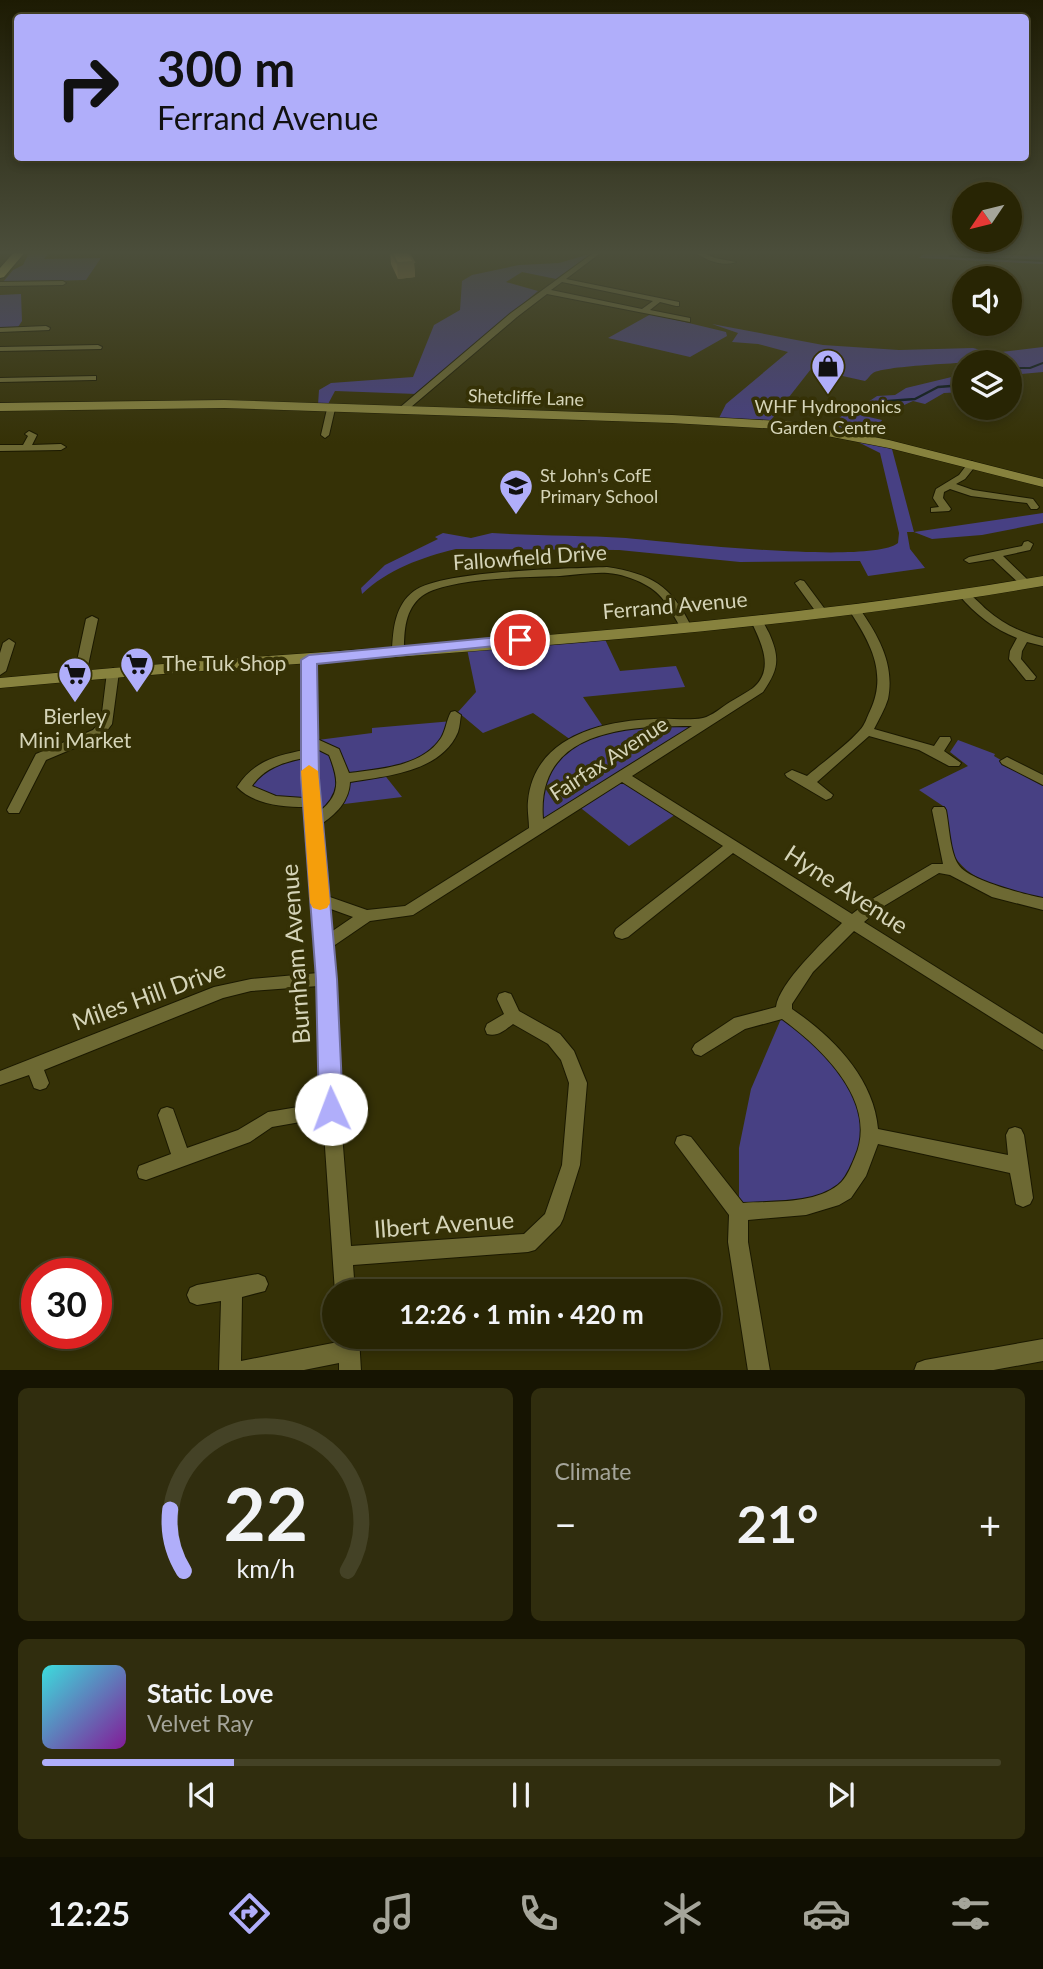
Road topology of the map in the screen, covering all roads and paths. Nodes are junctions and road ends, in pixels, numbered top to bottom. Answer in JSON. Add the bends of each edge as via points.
{"nodes":[{"id":1,"x":515,"y":315,"type":"edge"},
{"id":2,"x":663,"y":315,"type":"edge"},
{"id":3,"x":687,"y":320,"type":"dead end"},
{"id":4,"x":46,"y":328,"type":"dead end"},
{"id":5,"x":0,"y":330,"type":"edge"},
{"id":6,"x":98,"y":347,"type":"dead end"},
{"id":7,"x":0,"y":349,"type":"edge"},
{"id":8,"x":93,"y":378,"type":"dead end"},
{"id":9,"x":61,"y":379,"type":"junction"},
{"id":10,"x":0,"y":380,"type":"edge"},
{"id":11,"x":55,"y":391,"type":"dead end"},
{"id":12,"x":0,"y":407,"type":"edge"},
{"id":13,"x":331,"y":408,"type":"junction"},
{"id":14,"x":401,"y":411,"type":"junction"},
{"id":15,"x":315,"y":432,"type":"dead end"},
{"id":16,"x":29,"y":434,"type":"dead end"},
{"id":17,"x":61,"y":447,"type":"dead end"},
{"id":18,"x":26,"y":448,"type":"junction"},
{"id":19,"x":0,"y":449,"type":"edge"},
{"id":20,"x":972,"y":464,"type":"junction"},
{"id":21,"x":1043,"y":483,"type":"edge"},
{"id":22,"x":949,"y":485,"type":"junction"},
{"id":23,"x":1032,"y":501,"type":"dead end"},
{"id":24,"x":934,"y":510,"type":"dead end"},
{"id":25,"x":1031,"y":547,"type":"dead end"},
{"id":26,"x":995,"y":555,"type":"junction"},
{"id":27,"x":969,"y":557,"type":"dead end"},
{"id":28,"x":1043,"y":580,"type":"edge"},
{"id":29,"x":800,"y":583,"type":"dead end"},
{"id":30,"x":1026,"y":584,"type":"junction"},
{"id":31,"x":965,"y":595,"type":"junction"},
{"id":32,"x":855,"y":610,"type":"junction"},
{"id":33,"x":823,"y":614,"type":"junction"},
{"id":34,"x":92,"y":618,"type":"dead end"},
{"id":35,"x":756,"y":619,"type":"junction"},
{"id":36,"x":685,"y":626,"type":"junction"},
{"id":37,"x":1023,"y":638,"type":"junction"},
{"id":38,"x":1043,"y":642,"type":"edge"},
{"id":39,"x":9,"y":643,"type":"dead end"},
{"id":40,"x":398,"y":650,"type":"junction"},
{"id":41,"x":309,"y":660,"type":"junction"},
{"id":42,"x":0,"y":671,"type":"edge"},
{"id":43,"x":113,"y":672,"type":"junction"},
{"id":44,"x":80,"y":675,"type":"junction"},
{"id":45,"x":1030,"y":677,"type":"dead end"},
{"id":46,"x":0,"y":683,"type":"edge"},
{"id":47,"x":454,"y":715,"type":"dead end"},
{"id":48,"x":704,"y":722,"type":"junction"},
{"id":49,"x":867,"y":731,"type":"junction"},
{"id":50,"x":945,"y":740,"type":"dead end"},
{"id":51,"x":309,"y":747,"type":"junction"},
{"id":52,"x":936,"y":752,"type":"junction"},
{"id":53,"x":1007,"y":761,"type":"dead end"},
{"id":54,"x":954,"y":762,"type":"dead end"},
{"id":55,"x":792,"y":774,"type":"dead end"},
{"id":56,"x":624,"y":777,"type":"junction"},
{"id":57,"x":344,"y":778,"type":"junction"},
{"id":58,"x":1043,"y":780,"type":"edge"},
{"id":59,"x":807,"y":782,"type":"junction"},
{"id":60,"x":825,"y":795,"type":"dead end"},
{"id":61,"x":311,"y":802,"type":"junction"},
{"id":62,"x":14,"y":810,"type":"dead end"},
{"id":63,"x":939,"y":810,"type":"dead end"},
{"id":64,"x":313,"y":823,"type":"junction"},
{"id":65,"x":536,"y":831,"type":"junction"},
{"id":66,"x":734,"y":845,"type":"junction"},
{"id":67,"x":953,"y":870,"type":"junction"},
{"id":68,"x":320,"y":899,"type":"junction"},
{"id":69,"x":1043,"y":904,"type":"edge"},
{"id":70,"x":366,"y":916,"type":"junction"},
{"id":71,"x":853,"y":922,"type":"junction"},
{"id":72,"x":622,"y":933,"type":"dead end"},
{"id":73,"x":324,"y":945,"type":"junction"},
{"id":74,"x":327,"y":979,"type":"junction"},
{"id":75,"x":784,"y":1012,"type":"junction"},
{"id":76,"x":493,"y":1029,"type":"dead end"},
{"id":77,"x":1043,"y":1043,"type":"edge"},
{"id":78,"x":701,"y":1049,"type":"dead end"},
{"id":79,"x":34,"y":1066,"type":"junction"},
{"id":80,"x":0,"y":1078,"type":"edge"},
{"id":81,"x":40,"y":1083,"type":"dead end"},
{"id":82,"x":331,"y":1109,"type":"junction"},
{"id":83,"x":167,"y":1115,"type":"dead end"},
{"id":84,"x":871,"y":1135,"type":"junction"},
{"id":85,"x":1015,"y":1135,"type":"dead end"},
{"id":86,"x":684,"y":1143,"type":"dead end"},
{"id":87,"x":182,"y":1160,"type":"junction"},
{"id":88,"x":1018,"y":1166,"type":"junction"},
{"id":89,"x":146,"y":1172,"type":"dead end"},
{"id":90,"x":1023,"y":1198,"type":"dead end"},
{"id":91,"x":739,"y":1212,"type":"junction"},
{"id":92,"x":343,"y":1256,"type":"junction"},
{"id":93,"x":344,"y":1279,"type":"edge"},
{"id":94,"x":258,"y":1284,"type":"dead end"},
{"id":95,"x":232,"y":1289,"type":"junction"},
{"id":96,"x":197,"y":1295,"type":"dead end"},
{"id":97,"x":1043,"y":1350,"type":"edge"},
{"id":98,"x":349,"y":1353,"type":"edge"},
{"id":99,"x":230,"y":1370,"type":"edge"},
{"id":100,"x":243,"y":1370,"type":"edge"},
{"id":101,"x":758,"y":1370,"type":"edge"},
{"id":102,"x":925,"y":1370,"type":"edge"}],
"edges":[{"from":1,"to":14,"type":"street"},
{"from":2,"to":3,"type":"street"},
{"from":4,"to":5,"type":"street"},
{"from":6,"to":7,"type":"street"},
{"from":8,"to":9,"type":"street"},
{"from":9,"to":10,"type":"street"},
{"from":9,"to":11,"type":"street"},
{"from":12,"to":13,"type":"street","name":"Shetcliffe Lane","via":[[176,404]]},
{"from":13,"to":14,"type":"street","name":"Shetcliffe Lane"},
{"from":13,"to":15,"type":"street","via":[[326,433]]},
{"from":14,"to":20,"type":"street","name":"Shetcliffe Lane","via":[[796,426]]},
{"from":16,"to":18,"type":"street","via":[[33,435]]},
{"from":17,"to":18,"type":"street"},
{"from":18,"to":19,"type":"street"},
{"from":20,"to":21,"type":"street","name":"Shetcliffe Lane"},
{"from":20,"to":22,"type":"street"},
{"from":22,"to":23,"type":"street","via":[[971,493]]},
{"from":22,"to":24,"type":"street","via":[[939,491],[946,509]]},
{"from":25,"to":26,"type":"street"},
{"from":26,"to":27,"type":"street"},
{"from":26,"to":30,"type":"street"},
{"from":28,"to":30,"type":"street","name":"Ferrand Avenue"},
{"from":29,"to":33,"type":"street"},
{"from":30,"to":31,"type":"street","name":"Ferrand Avenue"},
{"from":31,"to":32,"type":"street","name":"Ferrand Avenue"},
{"from":31,"to":37,"type":"street","via":[[985,617]]},
{"from":32,"to":33,"type":"street","name":"Ferrand Avenue"},
{"from":32,"to":49,"type":"street","via":[[875,641],[884,680],[881,701]]},
{"from":33,"to":35,"type":"street","name":"Ferrand Avenue"},
{"from":34,"to":44,"type":"street"},
{"from":35,"to":36,"type":"street","name":"Ferrand Avenue"},
{"from":35,"to":48,"type":"street","name":"Fairfax Avenue","via":[[772,654],[770,676],[759,689]]},
{"from":36,"to":40,"type":"street","name":"Ferrand Avenue"},
{"from":36,"to":40,"type":"street","name":"Fallowfield Drive","via":[[675,602],[662,590],[624,572],[607,569],[480,579],[434,585],[417,594],[398,624]]},
{"from":37,"to":38,"type":"street"},
{"from":37,"to":45,"type":"street","via":[[1015,659]]},
{"from":39,"to":42,"type":"street"},
{"from":40,"to":41,"type":"street","name":"Ferrand Avenue"},
{"from":41,"to":43,"type":"street","name":"Ferrand Avenue"},
{"from":41,"to":51,"type":"street","name":"Burnham Avenue"},
{"from":43,"to":44,"type":"street","name":"Ferrand Avenue"},
{"from":43,"to":62,"type":"street","via":[[107,722],[91,737],[41,757]]},
{"from":44,"to":46,"type":"street","name":"Ferrand Avenue"},
{"from":47,"to":57,"type":"street","via":[[451,731],[436,751],[414,764]]},
{"from":48,"to":56,"type":"street","name":"Fairfax Avenue"},
{"from":48,"to":65,"type":"street","name":"Fairfax Avenue","via":[[604,728],[572,740],[545,767],[535,799]]},
{"from":49,"to":52,"type":"street"},
{"from":49,"to":59,"type":"street"},
{"from":50,"to":52,"type":"street"},
{"from":51,"to":57,"type":"street","via":[[334,752]]},
{"from":51,"to":61,"type":"street","name":"Burnham Avenue"},
{"from":51,"to":61,"type":"street","via":[[250,775],[244,787],[271,801]]},
{"from":52,"to":54,"type":"street"},
{"from":53,"to":58,"type":"street"},
{"from":55,"to":59,"type":"street"},
{"from":56,"to":65,"type":"street","name":"Fairfax Avenue"},
{"from":56,"to":66,"type":"street","name":"Hyne Avenue"},
{"from":57,"to":64,"type":"street","via":[[344,794]]},
{"from":59,"to":60,"type":"street"},
{"from":61,"to":64,"type":"street","name":"Burnham Avenue"},
{"from":63,"to":67,"type":"street"},
{"from":64,"to":68,"type":"street","name":"Burnham Avenue"},
{"from":65,"to":70,"type":"street","name":"Fairfax Avenue","via":[[408,911]]},
{"from":66,"to":71,"type":"street","name":"Hyne Avenue"},
{"from":66,"to":72,"type":"street"},
{"from":67,"to":69,"type":"street","via":[[997,894]]},
{"from":67,"to":71,"type":"street","via":[[937,868]]},
{"from":68,"to":70,"type":"street","name":"Fairfax Avenue"},
{"from":68,"to":73,"type":"street","name":"Burnham Avenue"},
{"from":70,"to":73,"type":"street","name":"Fairfax Avenue"},
{"from":71,"to":75,"type":"street","via":[[807,968],[784,1003]]},
{"from":71,"to":77,"type":"street","name":"Hyne Avenue"},
{"from":73,"to":74,"type":"street","name":"Burnham Avenue"},
{"from":74,"to":79,"type":"street","name":"Miles Hill Drive","via":[[220,992]]},
{"from":74,"to":82,"type":"street","name":"Burnham Avenue"},
{"from":75,"to":78,"type":"street","via":[[740,1023]]},
{"from":75,"to":84,"type":"street","via":[[803,1023],[852,1075]]},
{"from":76,"to":92,"type":"street","name":"Ilbert Avenue","via":[[509,1008],[554,1040],[568,1056],[578,1083],[570,1165],[554,1219],[528,1243]]},
{"from":79,"to":80,"type":"street","name":"Miles Hill Drive"},
{"from":79,"to":81,"type":"street"},
{"from":82,"to":87,"type":"street","via":[[268,1120],[244,1136]]},
{"from":82,"to":92,"type":"street","name":"Burnham Avenue"},
{"from":83,"to":87,"type":"street"},
{"from":84,"to":88,"type":"street"},
{"from":84,"to":91,"type":"street","via":[[865,1160],[846,1191],[810,1207]]},
{"from":85,"to":88,"type":"street"},
{"from":86,"to":91,"type":"street"},
{"from":87,"to":89,"type":"street"},
{"from":88,"to":90,"type":"street"},
{"from":91,"to":101,"type":"street","via":[[738,1242]]},
{"from":92,"to":93,"type":"street","name":"Burnham Avenue"},
{"from":94,"to":95,"type":"street"},
{"from":95,"to":96,"type":"street"},
{"from":95,"to":99,"type":"street"},
{"from":97,"to":102,"type":"street"},
{"from":98,"to":100,"type":"street"}]}
